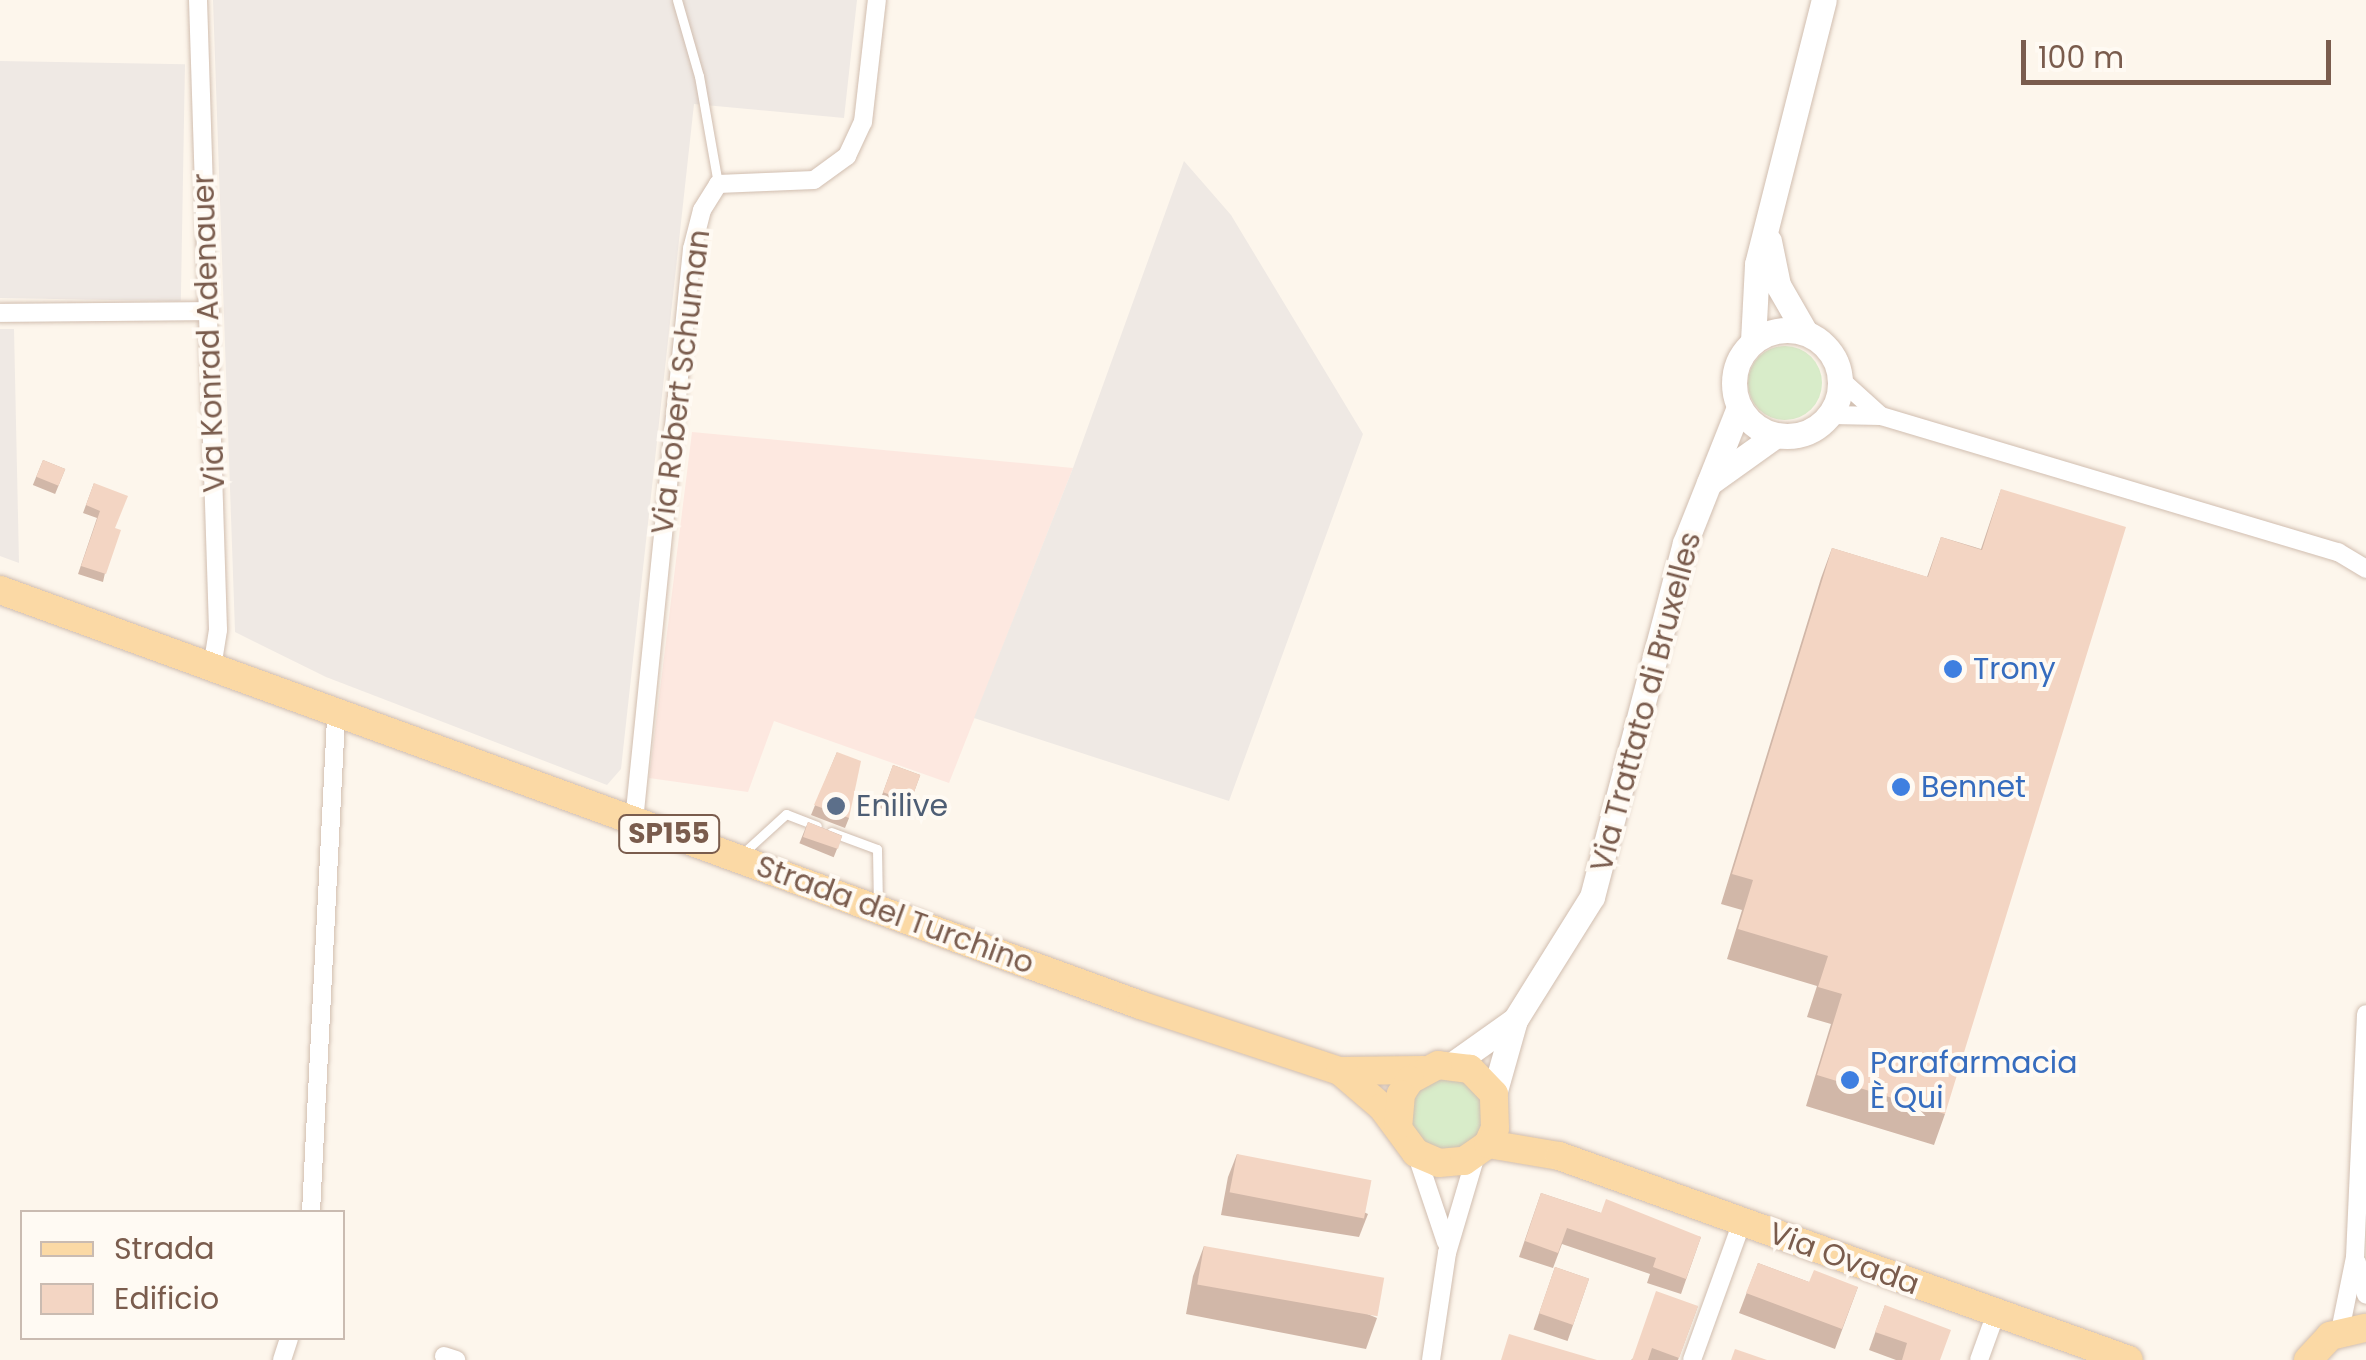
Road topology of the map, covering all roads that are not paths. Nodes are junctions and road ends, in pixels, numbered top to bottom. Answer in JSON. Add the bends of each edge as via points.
{"nodes":[{"id":1,"x":198,"y":0,"type":"edge"},
{"id":2,"x":677,"y":0,"type":"edge"},
{"id":3,"x":878,"y":0,"type":"edge"},
{"id":4,"x":1824,"y":0,"type":"edge"},
{"id":5,"x":718,"y":184,"type":"junction"},
{"id":6,"x":1768,"y":220,"type":"junction"},
{"id":7,"x":210,"y":311,"type":"junction"},
{"id":8,"x":0,"y":313,"type":"edge"},
{"id":9,"x":1805,"y":332,"type":"junction"},
{"id":10,"x":1753,"y":341,"type":"junction"},
{"id":11,"x":1841,"y":380,"type":"junction"},
{"id":12,"x":1739,"y":407,"type":"junction"},
{"id":13,"x":1831,"y":414,"type":"junction"},
{"id":14,"x":1881,"y":416,"type":"junction"},
{"id":15,"x":1776,"y":435,"type":"junction"},
{"id":16,"x":1709,"y":483,"type":"junction"},
{"id":17,"x":2338,"y":552,"type":"junction"},
{"id":18,"x":2366,"y":552,"type":"edge"},
{"id":19,"x":2366,"y":570,"type":"edge"},
{"id":20,"x":0,"y":590,"type":"edge"},
{"id":21,"x":212,"y":666,"type":"junction"},
{"id":22,"x":336,"y":713,"type":"junction"},
{"id":23,"x":634,"y":821,"type":"junction"},
{"id":24,"x":738,"y":858,"type":"junction"},
{"id":25,"x":878,"y":908,"type":"junction"},
{"id":26,"x":2366,"y":1014,"type":"edge"},
{"id":27,"x":1515,"y":1020,"type":"junction"},
{"id":28,"x":1453,"y":1064,"type":"junction"},
{"id":29,"x":1422,"y":1070,"type":"junction"},
{"id":30,"x":1340,"y":1072,"type":"junction"},
{"id":31,"x":1496,"y":1103,"type":"junction"},
{"id":32,"x":1398,"y":1126,"type":"junction"},
{"id":33,"x":1482,"y":1150,"type":"junction"},
{"id":34,"x":1416,"y":1154,"type":"junction"},
{"id":35,"x":1559,"y":1156,"type":"junction"},
{"id":36,"x":312,"y":1210,"type":"edge"},
{"id":37,"x":1742,"y":1222,"type":"junction"},
{"id":38,"x":1448,"y":1252,"type":"junction"},
{"id":39,"x":2355,"y":1258,"type":"junction"},
{"id":40,"x":2366,"y":1295,"type":"edge"},
{"id":41,"x":1996,"y":1313,"type":"junction"},
{"id":42,"x":2353,"y":1330,"type":"edge"},
{"id":43,"x":1431,"y":1360,"type":"edge"},
{"id":44,"x":1692,"y":1360,"type":"edge"},
{"id":45,"x":1979,"y":1360,"type":"edge"},
{"id":46,"x":2129,"y":1360,"type":"edge"},
{"id":47,"x":2308,"y":1360,"type":"edge"}],
"edges":[{"from":1,"to":7,"type":"street","name":"Via Konrad Adenauer"},
{"from":2,"to":5,"type":"lane"},
{"from":3,"to":5,"type":"street","via":[[864,122],[847,156],[814,180]]},
{"from":4,"to":6,"type":"main road"},
{"from":5,"to":23,"type":"street","name":"Via Robert Schuman","via":[[702,210],[692,249]]},
{"from":6,"to":9,"type":"main road","via":[[1778,285]]},
{"from":6,"to":10,"type":"main road","via":[[1757,264]]},
{"from":7,"to":8,"type":"street"},
{"from":7,"to":21,"type":"street","name":"Via Konrad Adenauer","via":[[218,630]]},
{"from":9,"to":10,"type":"main road","via":[[1769,332]]},
{"from":9,"to":11,"type":"main road","via":[[1830,351]]},
{"from":10,"to":12,"type":"main road","via":[[1737,364]]},
{"from":11,"to":13,"type":"main road"},
{"from":11,"to":14,"type":"street"},
{"from":12,"to":15,"type":"main road"},
{"from":12,"to":16,"type":"main road","name":"Via Trattato di Bruxelles"},
{"from":13,"to":14,"type":"street"},
{"from":13,"to":15,"type":"main road","via":[[1810,432]]},
{"from":14,"to":17,"type":"street"},
{"from":15,"to":16,"type":"main road"},
{"from":16,"to":27,"type":"main road","name":"Via Trattato di Bruxelles","via":[[1685,543],[1592,897]]},
{"from":17,"to":18,"type":"street"},
{"from":17,"to":19,"type":"street"},
{"from":20,"to":21,"type":"main road","name":"Strada del Turchino","number":"SP155"},
{"from":21,"to":22,"type":"main road","name":"Strada del Turchino","number":"SP155"},
{"from":22,"to":23,"type":"main road","name":"Strada del Turchino","number":"SP155"},
{"from":22,"to":36,"type":"street"},
{"from":23,"to":24,"type":"main road","name":"Strada del Turchino","number":"SP155"},
{"from":24,"to":25,"type":"main road","name":"Strada del Turchino","number":"SP155"},
{"from":24,"to":25,"type":"lane","via":[[786,814],[877,849]]},
{"from":25,"to":30,"type":"main road","name":"Strada del Turchino","number":"SP155"},
{"from":26,"to":39,"type":"street"},
{"from":27,"to":28,"type":"main road","name":"Via Trattato di Bruxelles"},
{"from":27,"to":31,"type":"main road","name":"Via Trattato di Bruxelles"},
{"from":28,"to":29,"type":"main road"},
{"from":28,"to":31,"type":"main road","via":[[1470,1069]]},
{"from":29,"to":30,"type":"main road","name":"Strada del Turchino","number":"SP155"},
{"from":29,"to":32,"type":"main road","via":[[1401,1094]]},
{"from":30,"to":32,"type":"main road","name":"Strada del Turchino","number":"SP155"},
{"from":31,"to":33,"type":"main road"},
{"from":31,"to":35,"type":"main road","name":"Via Ovada"},
{"from":32,"to":34,"type":"main road"},
{"from":33,"to":34,"type":"main road","via":[[1452,1164]]},
{"from":33,"to":35,"type":"main road","name":"Via Ovada"},
{"from":33,"to":38,"type":"street"},
{"from":34,"to":38,"type":"street"},
{"from":35,"to":37,"type":"main road","name":"Via Ovada"},
{"from":37,"to":41,"type":"main road","name":"Via Ovada"},
{"from":37,"to":44,"type":"street"},
{"from":38,"to":43,"type":"street"},
{"from":39,"to":40,"type":"street"},
{"from":39,"to":42,"type":"street"},
{"from":41,"to":45,"type":"street"},
{"from":41,"to":46,"type":"main road","name":"Via Ovada"},
{"from":42,"to":47,"type":"main road"}]}
